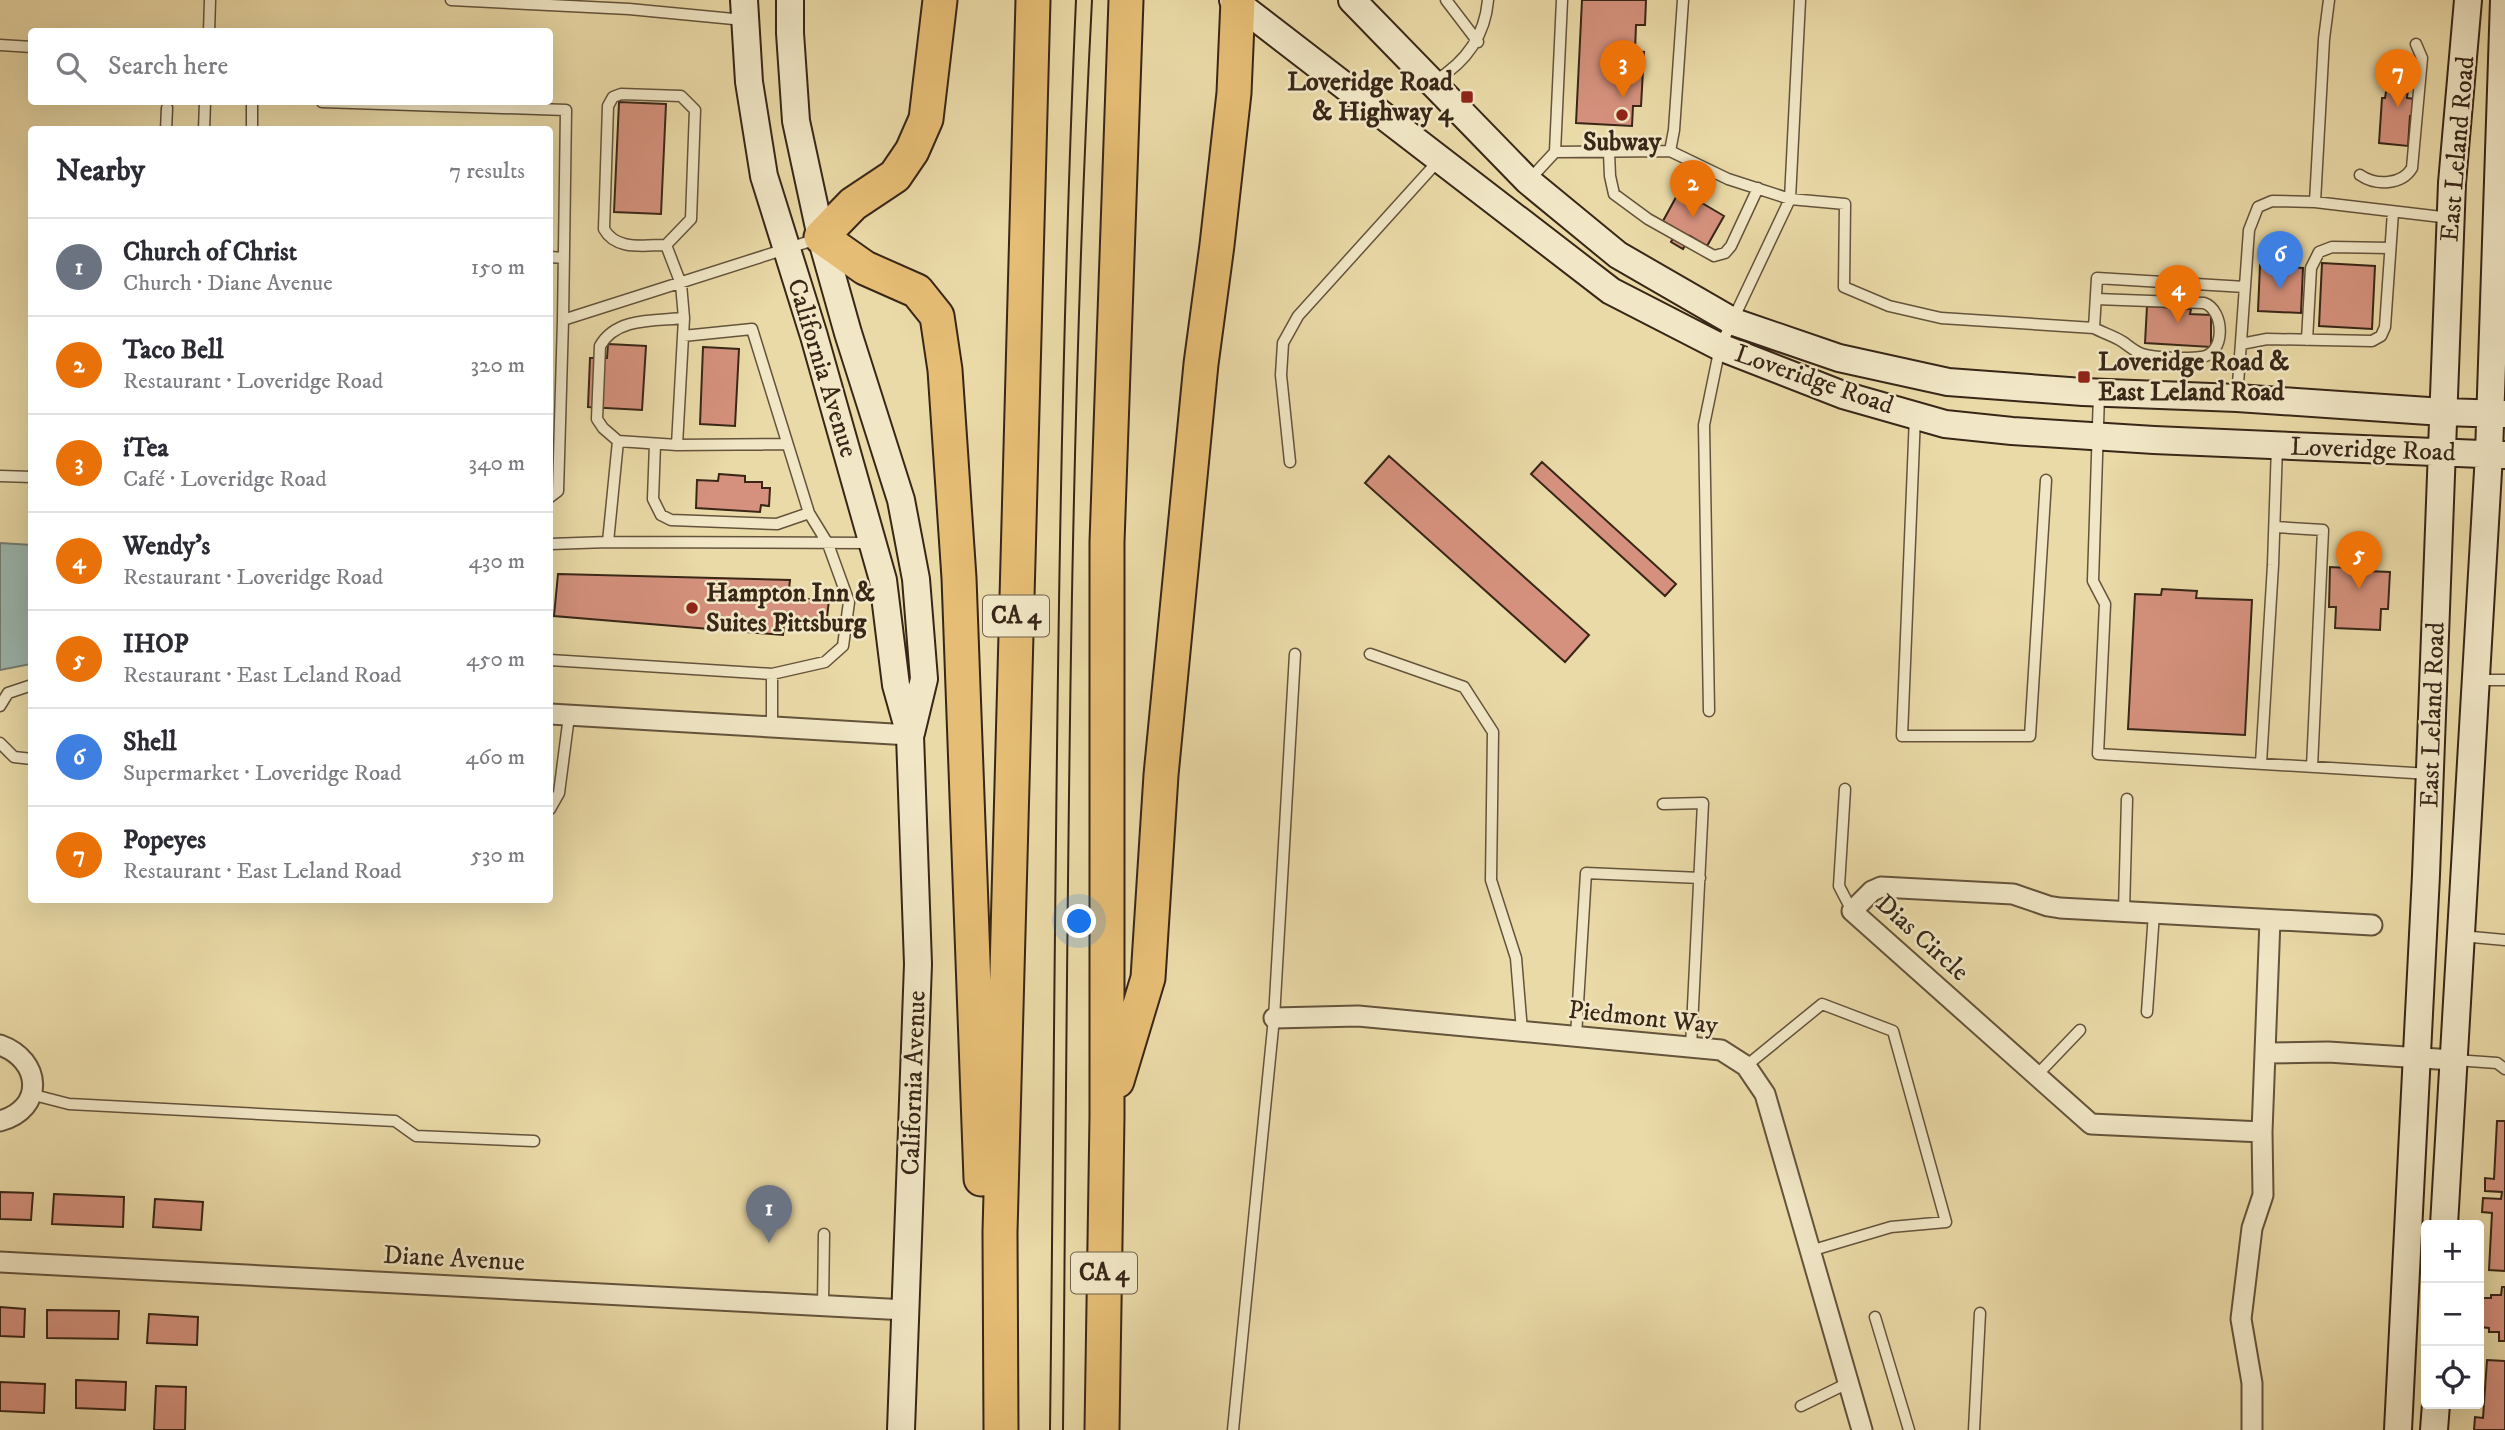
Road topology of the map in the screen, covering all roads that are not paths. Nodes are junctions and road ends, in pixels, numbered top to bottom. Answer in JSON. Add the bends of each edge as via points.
{"nodes":[{"id":1,"x":210,"y":0,"type":"edge"},
{"id":2,"x":451,"y":0,"type":"edge"},
{"id":3,"x":790,"y":0,"type":"edge"},
{"id":4,"x":940,"y":0,"type":"edge"},
{"id":5,"x":1033,"y":0,"type":"edge"},
{"id":6,"x":1126,"y":0,"type":"edge"},
{"id":7,"x":1352,"y":0,"type":"edge"},
{"id":8,"x":1446,"y":0,"type":"edge"},
{"id":9,"x":1488,"y":0,"type":"edge"},
{"id":10,"x":1562,"y":0,"type":"edge"},
{"id":11,"x":1683,"y":0,"type":"edge"},
{"id":12,"x":1800,"y":0,"type":"edge"},
{"id":13,"x":2329,"y":0,"type":"edge"},
{"id":14,"x":2468,"y":0,"type":"edge"},
{"id":15,"x":2504,"y":0,"type":"edge"},
{"id":16,"x":1236,"y":2,"type":"edge"},
{"id":17,"x":608,"y":4,"type":"edge"},
{"id":18,"x":745,"y":10,"type":"edge"},
{"id":19,"x":209,"y":28,"type":"edge"},
{"id":20,"x":1478,"y":41,"type":"junction"},
{"id":21,"x":2416,"y":44,"type":"dead end"},
{"id":22,"x":0,"y":45,"type":"edge"},
{"id":23,"x":28,"y":47,"type":"edge"},
{"id":24,"x":1432,"y":83,"type":"junction"},
{"id":25,"x":205,"y":105,"type":"edge"},
{"id":26,"x":251,"y":105,"type":"edge"},
{"id":27,"x":414,"y":105,"type":"edge"},
{"id":28,"x":167,"y":108,"type":"dead end"},
{"id":29,"x":166,"y":126,"type":"edge"},
{"id":30,"x":204,"y":126,"type":"edge"},
{"id":31,"x":252,"y":126,"type":"edge"},
{"id":32,"x":1555,"y":152,"type":"junction"},
{"id":33,"x":1670,"y":152,"type":"junction"},
{"id":34,"x":1609,"y":153,"type":"junction"},
{"id":35,"x":1439,"y":160,"type":"junction"},
{"id":36,"x":2360,"y":175,"type":"dead end"},
{"id":37,"x":1528,"y":181,"type":"junction"},
{"id":38,"x":1758,"y":188,"type":"junction"},
{"id":39,"x":2501,"y":192,"type":"edge"},
{"id":40,"x":1790,"y":199,"type":"junction"},
{"id":41,"x":2315,"y":202,"type":"junction"},
{"id":42,"x":2393,"y":212,"type":"junction"},
{"id":43,"x":2451,"y":218,"type":"junction"},
{"id":44,"x":821,"y":237,"type":"junction"},
{"id":45,"x":666,"y":245,"type":"junction"},
{"id":46,"x":2390,"y":248,"type":"junction"},
{"id":47,"x":786,"y":249,"type":"junction"},
{"id":48,"x":553,"y":257,"type":"edge"},
{"id":49,"x":564,"y":258,"type":"junction"},
{"id":50,"x":681,"y":284,"type":"junction"},
{"id":51,"x":2245,"y":287,"type":"junction"},
{"id":52,"x":553,"y":299,"type":"edge"},
{"id":53,"x":2096,"y":299,"type":"junction"},
{"id":54,"x":563,"y":300,"type":"junction"},
{"id":55,"x":684,"y":318,"type":"junction"},
{"id":56,"x":563,"y":320,"type":"junction"},
{"id":57,"x":1734,"y":321,"type":"junction"},
{"id":58,"x":2094,"y":328,"type":"junction"},
{"id":59,"x":683,"y":336,"type":"junction"},
{"id":60,"x":2307,"y":340,"type":"junction"},
{"id":61,"x":2241,"y":344,"type":"junction"},
{"id":62,"x":1720,"y":347,"type":"junction"},
{"id":63,"x":2099,"y":393,"type":"junction"},
{"id":64,"x":2237,"y":398,"type":"junction"},
{"id":65,"x":2443,"y":412,"type":"junction"},
{"id":66,"x":2498,"y":413,"type":"edge"},
{"id":67,"x":1914,"y":415,"type":"junction"},
{"id":68,"x":2097,"y":437,"type":"junction"},
{"id":69,"x":618,"y":441,"type":"junction"},
{"id":70,"x":655,"y":444,"type":"junction"},
{"id":71,"x":786,"y":444,"type":"junction"},
{"id":72,"x":677,"y":445,"type":"junction"},
{"id":73,"x":2277,"y":446,"type":"junction"},
{"id":74,"x":2442,"y":453,"type":"junction"},
{"id":75,"x":2497,"y":455,"type":"edge"},
{"id":76,"x":1290,"y":461,"type":"dead end"},
{"id":77,"x":0,"y":477,"type":"edge"},
{"id":78,"x":28,"y":477,"type":"edge"},
{"id":79,"x":2046,"y":480,"type":"dead end"},
{"id":80,"x":553,"y":495,"type":"edge"},
{"id":81,"x":809,"y":513,"type":"junction"},
{"id":82,"x":2274,"y":527,"type":"junction"},
{"id":83,"x":608,"y":542,"type":"junction"},
{"id":84,"x":873,"y":543,"type":"junction"},
{"id":85,"x":553,"y":544,"type":"edge"},
{"id":86,"x":828,"y":544,"type":"junction"},
{"id":87,"x":1295,"y":654,"type":"dead end"},
{"id":88,"x":1370,"y":654,"type":"dead end"},
{"id":89,"x":553,"y":660,"type":"edge"},
{"id":90,"x":772,"y":674,"type":"junction"},
{"id":91,"x":2477,"y":680,"type":"junction"},
{"id":92,"x":2505,"y":680,"type":"edge"},
{"id":93,"x":28,"y":686,"type":"edge"},
{"id":94,"x":0,"y":705,"type":"edge"},
{"id":95,"x":1709,"y":711,"type":"dead end"},
{"id":96,"x":559,"y":715,"type":"edge"},
{"id":97,"x":772,"y":727,"type":"junction"},
{"id":98,"x":911,"y":735,"type":"junction"},
{"id":99,"x":0,"y":743,"type":"edge"},
{"id":100,"x":28,"y":759,"type":"edge"},
{"id":101,"x":2261,"y":763,"type":"junction"},
{"id":102,"x":2312,"y":767,"type":"junction"},
{"id":103,"x":2430,"y":775,"type":"junction"},
{"id":104,"x":1845,"y":789,"type":"dead end"},
{"id":105,"x":2127,"y":799,"type":"dead end"},
{"id":106,"x":553,"y":804,"type":"edge"},
{"id":107,"x":1663,"y":804,"type":"dead end"},
{"id":108,"x":1700,"y":878,"type":"junction"},
{"id":109,"x":1852,"y":911,"type":"junction"},
{"id":110,"x":2124,"y":911,"type":"junction"},
{"id":111,"x":2154,"y":913,"type":"junction"},
{"id":112,"x":2270,"y":920,"type":"junction"},
{"id":113,"x":2372,"y":925,"type":"dead end"},
{"id":114,"x":2460,"y":936,"type":"junction"},
{"id":115,"x":2505,"y":940,"type":"edge"},
{"id":116,"x":2147,"y":1013,"type":"dead end"},
{"id":117,"x":1274,"y":1018,"type":"junction"},
{"id":118,"x":2080,"y":1030,"type":"dead end"},
{"id":119,"x":1522,"y":1031,"type":"junction"},
{"id":120,"x":1576,"y":1036,"type":"junction"},
{"id":121,"x":0,"y":1045,"type":"edge"},
{"id":122,"x":1691,"y":1047,"type":"junction"},
{"id":123,"x":2265,"y":1053,"type":"junction"},
{"id":124,"x":2417,"y":1057,"type":"junction"},
{"id":125,"x":2453,"y":1059,"type":"junction"},
{"id":126,"x":1746,"y":1066,"type":"junction"},
{"id":127,"x":2505,"y":1069,"type":"edge"},
{"id":128,"x":2036,"y":1076,"type":"junction"},
{"id":129,"x":30,"y":1094,"type":"junction"},
{"id":130,"x":1107,"y":1117,"type":"junction"},
{"id":131,"x":0,"y":1121,"type":"edge"},
{"id":132,"x":2262,"y":1132,"type":"junction"},
{"id":133,"x":534,"y":1140,"type":"dead end"},
{"id":134,"x":2444,"y":1220,"type":"edge"},
{"id":135,"x":1000,"y":1232,"type":"junction"},
{"id":136,"x":824,"y":1234,"type":"dead end"},
{"id":137,"x":1810,"y":1251,"type":"junction"},
{"id":138,"x":0,"y":1262,"type":"edge"},
{"id":139,"x":823,"y":1305,"type":"junction"},
{"id":140,"x":906,"y":1310,"type":"junction"},
{"id":141,"x":1979,"y":1313,"type":"dead end"},
{"id":142,"x":1875,"y":1317,"type":"dead end"},
{"id":143,"x":1848,"y":1383,"type":"junction"},
{"id":144,"x":1801,"y":1406,"type":"dead end"},
{"id":145,"x":2436,"y":1409,"type":"edge"},
{"id":146,"x":901,"y":1430,"type":"edge"},
{"id":147,"x":1001,"y":1430,"type":"edge"},
{"id":148,"x":1102,"y":1430,"type":"edge"},
{"id":149,"x":1233,"y":1430,"type":"edge"},
{"id":150,"x":1862,"y":1430,"type":"edge"},
{"id":151,"x":1909,"y":1430,"type":"edge"},
{"id":152,"x":1974,"y":1430,"type":"edge"},
{"id":153,"x":2252,"y":1430,"type":"edge"},
{"id":154,"x":2398,"y":1430,"type":"edge"},
{"id":155,"x":2434,"y":1430,"type":"edge"}],
"edges":[{"from":1,"to":19,"type":"lane"},
{"from":2,"to":17,"type":"lane"},
{"from":3,"to":44,"type":"main road","name":"California Avenue","via":[[796,121]]},
{"from":4,"to":44,"type":"highway","via":[[926,119],[912,151],[895,176],[853,204]]},
{"from":5,"to":135,"type":"highway","number":"CA 4"},
{"from":6,"to":130,"type":"highway","number":"CA 4","via":[[1107,542]]},
{"from":7,"to":24,"type":"main road","name":"Loveridge Road"},
{"from":8,"to":20,"type":"lane"},
{"from":9,"to":20,"type":"lane","via":[[1487,20]]},
{"from":10,"to":32,"type":"lane"},
{"from":11,"to":33,"type":"lane"},
{"from":12,"to":40,"type":"lane"},
{"from":13,"to":41,"type":"lane"},
{"from":14,"to":43,"type":"main road","name":"East Leland Road"},
{"from":15,"to":39,"type":"main road","name":"East Leland Road"},
{"from":16,"to":35,"type":"main road","name":"Loveridge Road"},
{"from":16,"to":130,"type":"highway","via":[[1234,93],[1201,363],[1161,775],[1148,978]]},
{"from":17,"to":18,"type":"lane"},
{"from":18,"to":47,"type":"main road","name":"California Avenue","via":[[749,82],[764,176]]},
{"from":20,"to":24,"type":"lane","via":[[1450,72]]},
{"from":21,"to":36,"type":"lane","via":[[2422,58],[2412,168],[2396,181]]},
{"from":22,"to":23,"type":"lane"},
{"from":24,"to":37,"type":"main road","name":"Loveridge Road"},
{"from":25,"to":30,"type":"lane"},
{"from":26,"to":31,"type":"lane"},
{"from":27,"to":49,"type":"lane","via":[[566,110]]},
{"from":28,"to":29,"type":"lane"},
{"from":32,"to":34,"type":"lane"},
{"from":32,"to":37,"type":"lane"},
{"from":33,"to":34,"type":"lane"},
{"from":33,"to":38,"type":"lane"},
{"from":34,"to":38,"type":"lane","via":[[1614,194],[1714,256],[1731,246]]},
{"from":35,"to":62,"type":"main road","name":"Loveridge Road","via":[[1611,291]]},
{"from":35,"to":76,"type":"lane","via":[[1298,316],[1283,343],[1281,375]]},
{"from":37,"to":57,"type":"main road","name":"Loveridge Road","via":[[1618,255]]},
{"from":38,"to":40,"type":"lane"},
{"from":39,"to":66,"type":"main road","name":"East Leland Road"},
{"from":40,"to":57,"type":"lane"},
{"from":40,"to":58,"type":"lane","via":[[1845,205],[1844,287],[1889,306],[1941,318]]},
{"from":41,"to":42,"type":"lane"},
{"from":41,"to":51,"type":"lane","via":[[2272,201],[2258,207],[2249,230]]},
{"from":42,"to":43,"type":"lane"},
{"from":42,"to":46,"type":"lane"},
{"from":43,"to":65,"type":"main road","name":"East Leland Road"},
{"from":44,"to":47,"type":"lane"},
{"from":44,"to":98,"type":"main road","name":"California Avenue","via":[[901,500],[916,579],[924,679]]},
{"from":44,"to":135,"type":"highway","via":[[865,268],[917,291],[937,316],[959,578],[981,1178]]},
{"from":45,"to":45,"type":"lane","via":[[691,219],[695,110],[681,96],[621,94],[608,106],[604,229],[617,244]]},
{"from":45,"to":50,"type":"lane"},
{"from":46,"to":60,"type":"lane","via":[[2332,247],[2319,252],[2311,268]]},
{"from":46,"to":60,"type":"lane","via":[[2381,336],[2372,341]]},
{"from":47,"to":50,"type":"lane"},
{"from":47,"to":84,"type":"main road","name":"California Avenue"},
{"from":48,"to":49,"type":"lane"},
{"from":49,"to":54,"type":"lane"},
{"from":50,"to":55,"type":"lane"},
{"from":50,"to":56,"type":"lane"},
{"from":51,"to":53,"type":"lane","via":[[2097,278]]},
{"from":51,"to":61,"type":"lane"},
{"from":52,"to":54,"type":"lane"},
{"from":53,"to":58,"type":"lane"},
{"from":53,"to":58,"type":"lane","via":[[2204,303],[2215,309],[2219,323],[2216,349],[2201,358],[2141,353]]},
{"from":54,"to":56,"type":"lane"},
{"from":55,"to":59,"type":"lane"},
{"from":55,"to":69,"type":"lane","via":[[627,324],[614,329],[600,346],[597,419]]},
{"from":56,"to":80,"type":"lane","via":[[558,491]]},
{"from":57,"to":62,"type":"lane"},
{"from":57,"to":63,"type":"main road","name":"Loveridge Road","via":[[1839,358],[1948,382]]},
{"from":59,"to":71,"type":"lane","via":[[752,330]]},
{"from":59,"to":72,"type":"lane"},
{"from":60,"to":61,"type":"lane"},
{"from":61,"to":64,"type":"lane"},
{"from":62,"to":67,"type":"main road","name":"Loveridge Road","via":[[1843,395]]},
{"from":62,"to":95,"type":"lane","via":[[1704,425]]},
{"from":63,"to":64,"type":"main road","name":"Loveridge Road"},
{"from":63,"to":68,"type":"lane"},
{"from":64,"to":65,"type":"main road","name":"Loveridge Road"},
{"from":65,"to":66,"type":"main road","name":"Loveridge Road"},
{"from":65,"to":74,"type":"main road","name":"East Leland Road"},
{"from":66,"to":75,"type":"main road","name":"East Leland Road"},
{"from":67,"to":68,"type":"main road","name":"Loveridge Road","via":[[1945,424]]},
{"from":67,"to":79,"type":"lane","via":[[1902,736],[2030,736]]},
{"from":68,"to":73,"type":"main road","name":"Loveridge Road"},
{"from":68,"to":101,"type":"lane","via":[[2093,581],[2105,604],[2098,754]]},
{"from":69,"to":70,"type":"lane"},
{"from":69,"to":83,"type":"lane"},
{"from":70,"to":72,"type":"lane"},
{"from":70,"to":81,"type":"lane","via":[[653,499],[661,515],[671,520],[777,524]]},
{"from":71,"to":72,"type":"lane"},
{"from":71,"to":81,"type":"lane"},
{"from":73,"to":74,"type":"main road","name":"Loveridge Road"},
{"from":73,"to":82,"type":"lane"},
{"from":74,"to":75,"type":"main road","name":"Loveridge Road"},
{"from":74,"to":103,"type":"main road","name":"East Leland Road"},
{"from":75,"to":91,"type":"main road","name":"East Leland Road"},
{"from":77,"to":78,"type":"lane"},
{"from":81,"to":86,"type":"lane"},
{"from":82,"to":101,"type":"lane"},
{"from":82,"to":102,"type":"lane","via":[[2323,530]]},
{"from":83,"to":85,"type":"lane"},
{"from":83,"to":86,"type":"lane"},
{"from":84,"to":86,"type":"lane"},
{"from":84,"to":98,"type":"main road","name":"California Avenue","via":[[883,580],[896,685]]},
{"from":86,"to":90,"type":"lane","via":[[849,602],[843,646],[825,662]]},
{"from":87,"to":117,"type":"lane"},
{"from":88,"to":119,"type":"lane","via":[[1464,687],[1493,732],[1491,880],[1516,958]]},
{"from":89,"to":90,"type":"lane"},
{"from":90,"to":97,"type":"lane"},
{"from":91,"to":92,"type":"lane"},
{"from":91,"to":114,"type":"main road","name":"East Leland Road"},
{"from":93,"to":94,"type":"lane","via":[[8,693]]},
{"from":96,"to":97,"type":"street"},
{"from":96,"to":106,"type":"lane","via":[[559,793]]},
{"from":97,"to":98,"type":"street"},
{"from":98,"to":140,"type":"main road","name":"California Avenue","via":[[918,964]]},
{"from":99,"to":100,"type":"lane","via":[[14,757]]},
{"from":101,"to":102,"type":"lane"},
{"from":102,"to":103,"type":"lane"},
{"from":103,"to":124,"type":"main road","name":"East Leland Road"},
{"from":104,"to":109,"type":"lane","via":[[1839,886]]},
{"from":105,"to":110,"type":"lane"},
{"from":107,"to":108,"type":"lane","via":[[1703,803]]},
{"from":108,"to":120,"type":"lane","via":[[1586,873]]},
{"from":108,"to":122,"type":"lane"},
{"from":109,"to":110,"type":"street","name":"Dias Circle","via":[[1881,887],[2013,894],[2053,908]]},
{"from":109,"to":128,"type":"street","name":"Dias Circle"},
{"from":110,"to":111,"type":"street","name":"Dias Circle"},
{"from":111,"to":112,"type":"street","name":"Dias Circle"},
{"from":111,"to":116,"type":"lane"},
{"from":112,"to":113,"type":"street","name":"Dias Circle"},
{"from":112,"to":123,"type":"street"},
{"from":114,"to":115,"type":"lane"},
{"from":114,"to":125,"type":"main road","name":"East Leland Road"},
{"from":117,"to":119,"type":"street","name":"Piedmont Way","via":[[1357,1016]]},
{"from":117,"to":149,"type":"lane"},
{"from":118,"to":128,"type":"lane"},
{"from":119,"to":120,"type":"street","name":"Piedmont Way"},
{"from":120,"to":122,"type":"street","name":"Piedmont Way"},
{"from":121,"to":129,"type":"street","via":[[18,1052],[27,1062],[32,1076]]},
{"from":122,"to":126,"type":"street","name":"Piedmont Way","via":[[1721,1050]]},
{"from":123,"to":124,"type":"street"},
{"from":123,"to":132,"type":"street"},
{"from":124,"to":125,"type":"street"},
{"from":124,"to":154,"type":"main road","name":"East Leland Road"},
{"from":125,"to":127,"type":"lane","via":[[2497,1063]]},
{"from":125,"to":134,"type":"main road","name":"East Leland Road"},
{"from":126,"to":137,"type":"street","name":"Piedmont Way","via":[[1765,1094]]},
{"from":126,"to":137,"type":"lane","via":[[1822,1004],[1893,1031],[1946,1222],[1891,1227]]},
{"from":128,"to":132,"type":"street","name":"Dias Circle","via":[[2091,1124]]},
{"from":129,"to":131,"type":"street","via":[[18,1114]]},
{"from":129,"to":133,"type":"lane","via":[[69,1104],[395,1121],[416,1136]]},
{"from":130,"to":148,"type":"highway","number":"CA 4"},
{"from":132,"to":153,"type":"street","via":[[2263,1195],[2252,1228],[2241,1319],[2252,1383]]},
{"from":135,"to":147,"type":"highway","number":"CA 4"},
{"from":136,"to":139,"type":"lane"},
{"from":137,"to":143,"type":"street","name":"Piedmont Way"},
{"from":138,"to":139,"type":"street","name":"Diane Avenue"},
{"from":139,"to":140,"type":"street","name":"Diane Avenue"},
{"from":140,"to":146,"type":"main road","name":"California Avenue"},
{"from":141,"to":152,"type":"lane"},
{"from":142,"to":151,"type":"lane"},
{"from":143,"to":144,"type":"lane"},
{"from":143,"to":150,"type":"street","name":"Piedmont Way"},
{"from":145,"to":155,"type":"main road"}]}
